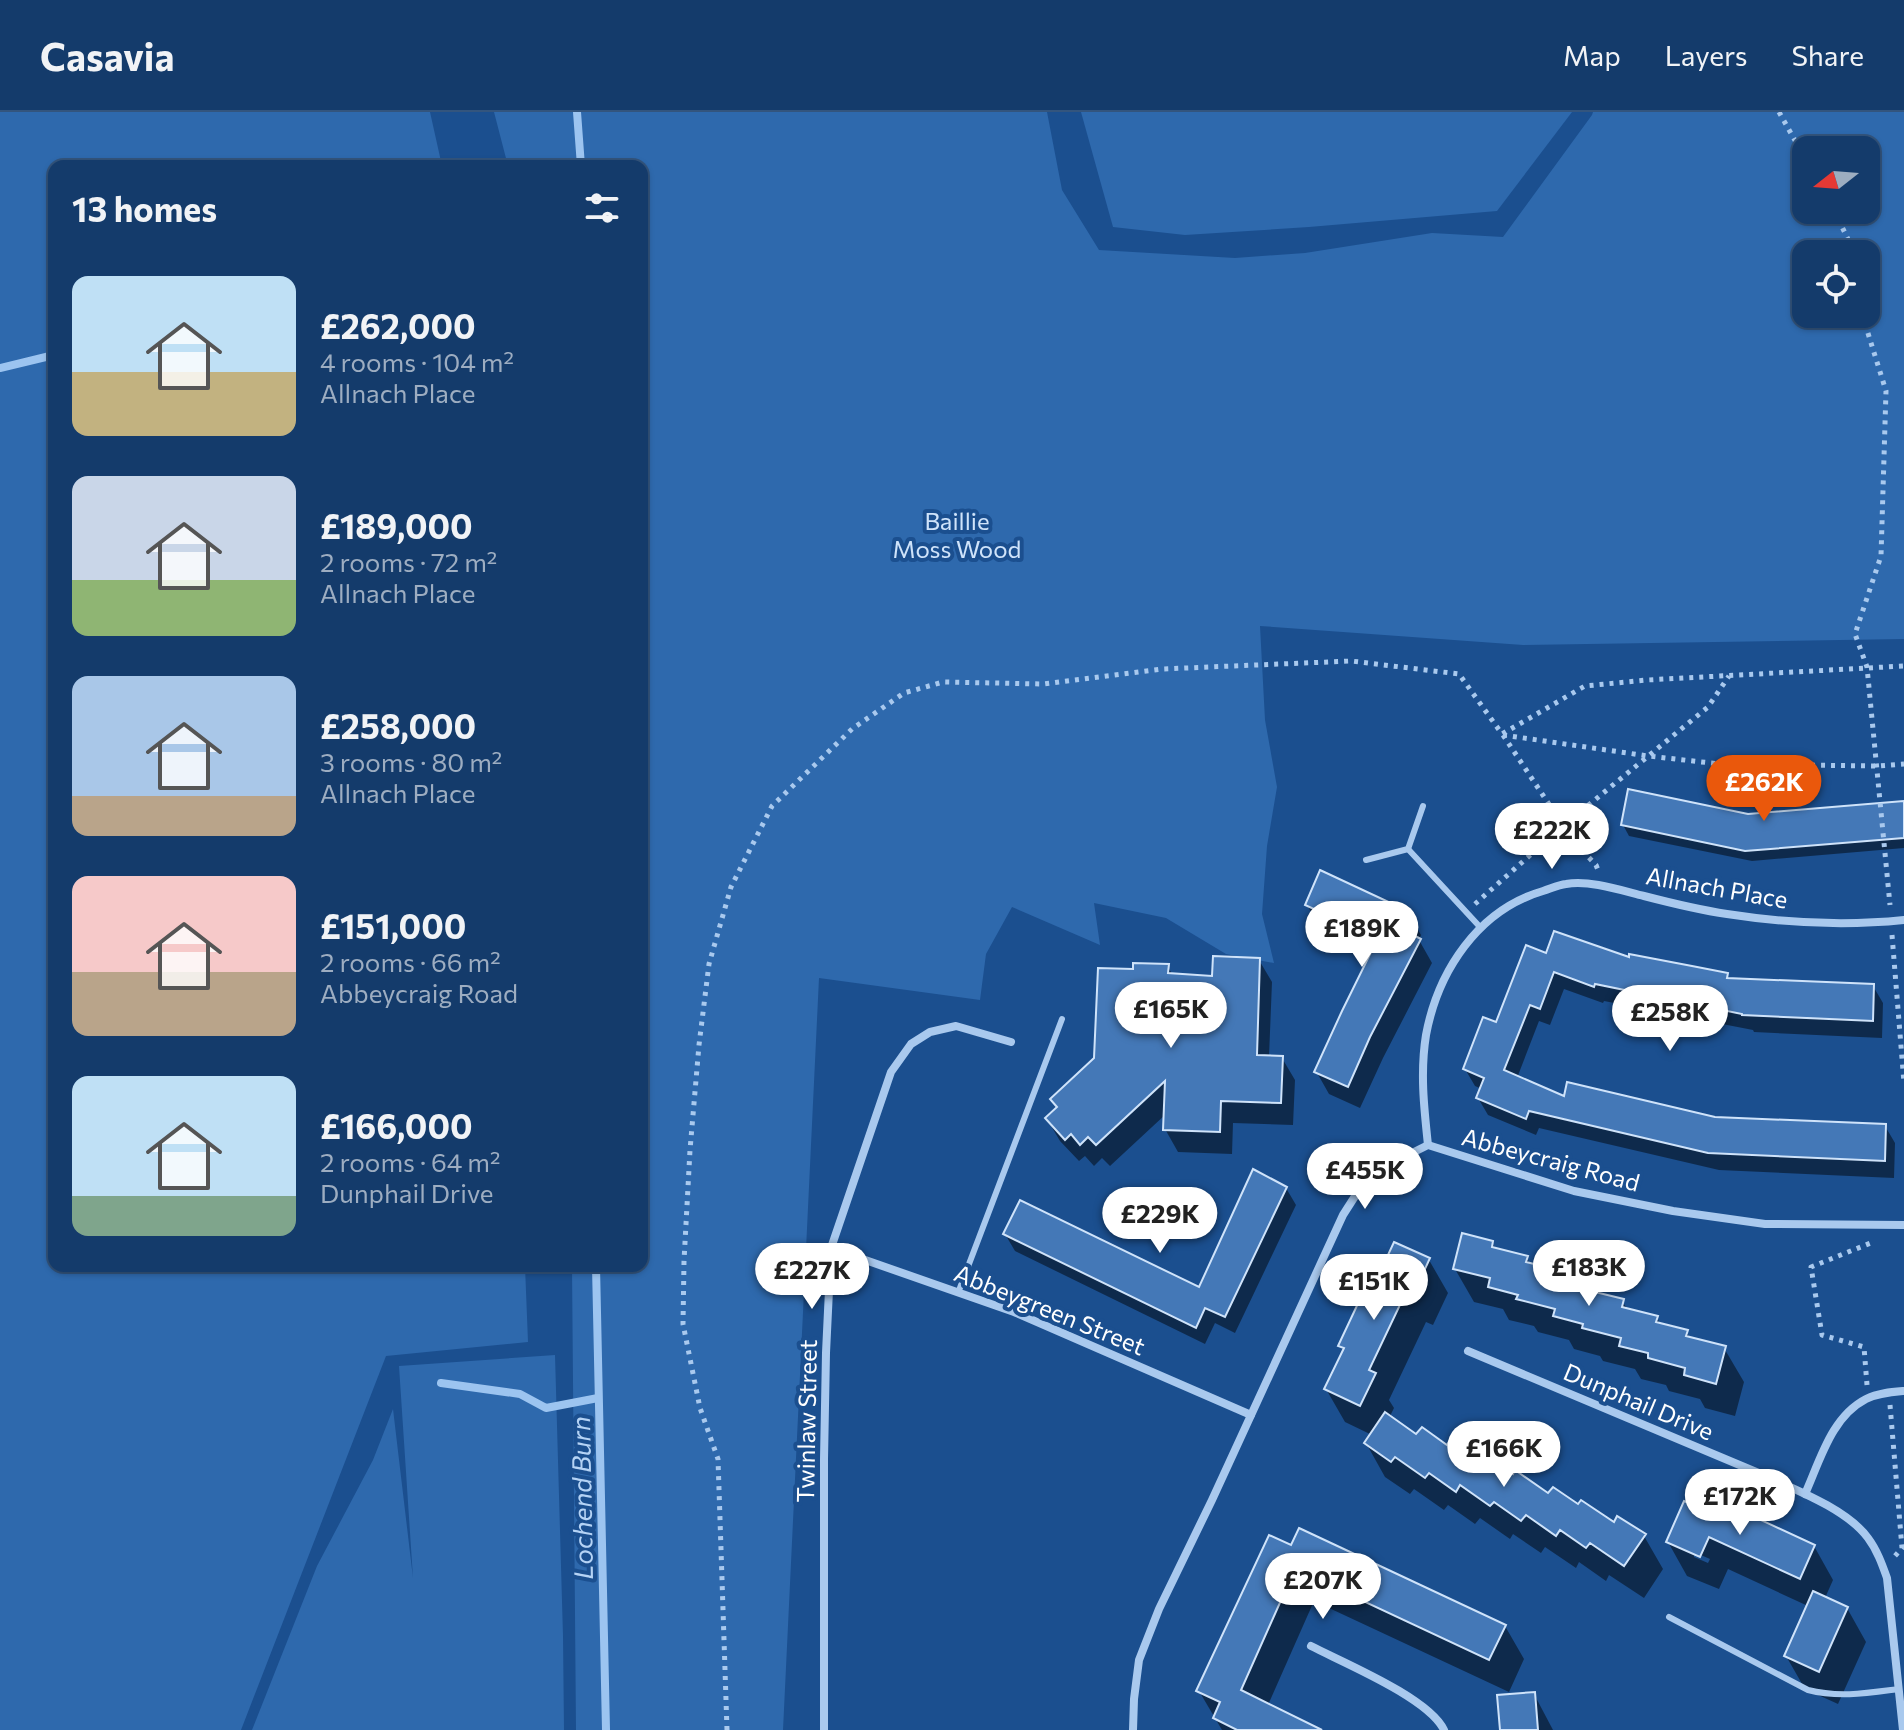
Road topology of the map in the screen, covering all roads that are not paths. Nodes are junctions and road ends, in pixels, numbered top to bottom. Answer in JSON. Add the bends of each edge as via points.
{"nodes":[{"id":1,"x":1423,"y":806,"type":"dead end"},
{"id":2,"x":1408,"y":849,"type":"junction"},
{"id":3,"x":1366,"y":860,"type":"dead end"},
{"id":4,"x":1904,"y":920,"type":"edge"},
{"id":5,"x":1480,"y":927,"type":"junction"},
{"id":6,"x":1062,"y":1019,"type":"dead end"},
{"id":7,"x":1011,"y":1042,"type":"dead end"},
{"id":8,"x":1428,"y":1145,"type":"junction"},
{"id":9,"x":1904,"y":1225,"type":"edge"},
{"id":10,"x":831,"y":1248,"type":"junction"},
{"id":11,"x":958,"y":1293,"type":"junction"},
{"id":12,"x":1468,"y":1351,"type":"dead end"},
{"id":13,"x":1904,"y":1391,"type":"edge"},
{"id":14,"x":1251,"y":1415,"type":"junction"},
{"id":15,"x":1805,"y":1494,"type":"junction"},
{"id":16,"x":1669,"y":1617,"type":"dead end"},
{"id":17,"x":1311,"y":1646,"type":"dead end"},
{"id":18,"x":1899,"y":1689,"type":"junction"},
{"id":19,"x":824,"y":1730,"type":"edge"},
{"id":20,"x":1133,"y":1730,"type":"edge"},
{"id":21,"x":1444,"y":1730,"type":"edge"},
{"id":22,"x":1903,"y":1730,"type":"edge"}],
"edges":[{"from":1,"to":2,"type":"lane"},
{"from":2,"to":3,"type":"lane"},
{"from":2,"to":5,"type":"lane"},
{"from":4,"to":5,"type":"street","name":"Allnach Place","via":[[1812,923],[1727,914],[1604,886],[1567,883],[1528,895]]},
{"from":5,"to":8,"type":"street","name":"Allnach Place","via":[[1450,967],[1427,1034],[1423,1075]]},
{"from":6,"to":11,"type":"lane"},
{"from":7,"to":10,"type":"street","name":"Twinlaw Street","via":[[956,1026],[930,1032],[911,1044],[891,1072]]},
{"from":8,"to":9,"type":"street","name":"Abbeycraig Road","via":[[1574,1191],[1673,1211],[1765,1224]]},
{"from":8,"to":14,"type":"street","name":"Abbeycraig Road","via":[[1380,1169],[1359,1190]]},
{"from":10,"to":11,"type":"street","name":"Abbeygreen Street"},
{"from":10,"to":19,"type":"street","name":"Twinlaw Street"},
{"from":11,"to":14,"type":"street","name":"Abbeygreen Street"},
{"from":12,"to":15,"type":"street","name":"Dunphail Drive"},
{"from":13,"to":15,"type":"street","via":[[1868,1398],[1840,1420]]},
{"from":14,"to":20,"type":"street","name":"Abbeycraig Road","via":[[1139,1660]]},
{"from":15,"to":18,"type":"street","name":"Dunphail Drive","via":[[1850,1520],[1880,1557],[1891,1597]]},
{"from":16,"to":18,"type":"lane","via":[[1808,1690],[1842,1695]]},
{"from":17,"to":21,"type":"street","via":[[1420,1704]]},
{"from":18,"to":22,"type":"street","name":"Dunphail Drive"}]}
